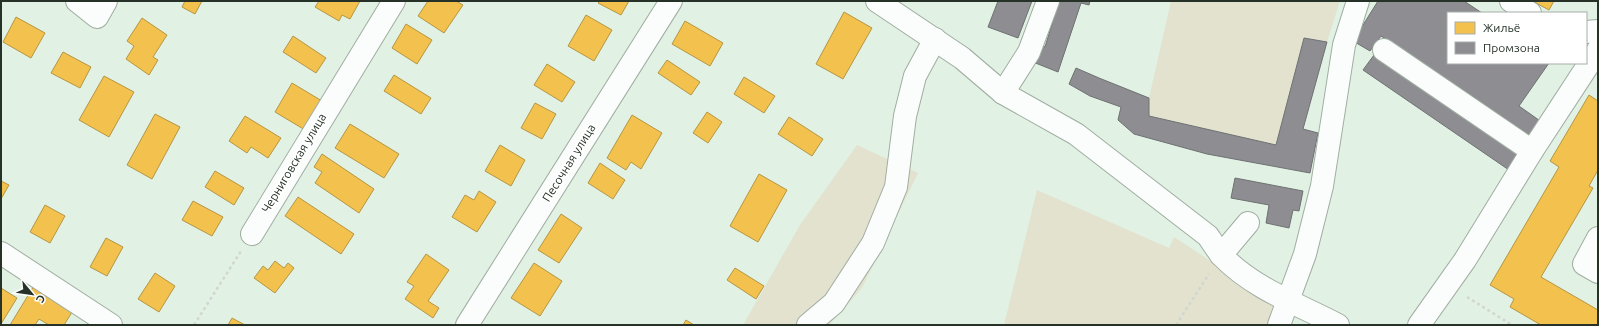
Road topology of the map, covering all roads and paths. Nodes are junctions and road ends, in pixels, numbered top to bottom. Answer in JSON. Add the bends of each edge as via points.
{"nodes":[{"id":1,"x":77,"y":1,"type":"edge"},
{"id":2,"x":106,"y":1,"type":"edge"},
{"id":3,"x":394,"y":1,"type":"edge"},
{"id":4,"x":671,"y":1,"type":"edge"},
{"id":5,"x":877,"y":1,"type":"edge"},
{"id":6,"x":1048,"y":1,"type":"edge"},
{"id":7,"x":1358,"y":1,"type":"edge"},
{"id":8,"x":1511,"y":1,"type":"edge"},
{"id":9,"x":1528,"y":12,"type":"edge"},
{"id":10,"x":1598,"y":31,"type":"edge"},
{"id":11,"x":1587,"y":32,"type":"edge"},
{"id":12,"x":936,"y":39,"type":"junction"},
{"id":13,"x":1384,"y":50,"type":"dead end"},
{"id":14,"x":1598,"y":50,"type":"edge"},
{"id":15,"x":1003,"y":93,"type":"junction"},
{"id":16,"x":1532,"y":151,"type":"junction"},
{"id":17,"x":1248,"y":223,"type":"dead end"},
{"id":18,"x":252,"y":234,"type":"joint"},
{"id":19,"x":1598,"y":238,"type":"edge"},
{"id":20,"x":1,"y":253,"type":"edge"},
{"id":21,"x":1221,"y":255,"type":"junction"},
{"id":22,"x":1598,"y":272,"type":"edge"},
{"id":23,"x":1467,"y":297,"type":"dead end"},
{"id":24,"x":1288,"y":302,"type":"junction"},
{"id":25,"x":111,"y":325,"type":"edge"},
{"id":26,"x":194,"y":325,"type":"edge"},
{"id":27,"x":467,"y":325,"type":"edge"},
{"id":28,"x":808,"y":325,"type":"edge"},
{"id":29,"x":1176,"y":325,"type":"edge"},
{"id":30,"x":1279,"y":325,"type":"edge"},
{"id":31,"x":1338,"y":325,"type":"edge"},
{"id":32,"x":1419,"y":325,"type":"edge"},
{"id":33,"x":1512,"y":325,"type":"edge"}],
"edges":[{"from":1,"to":2,"type":"street","via":[[97,17]]},
{"from":3,"to":18,"type":"street","name":"Черниговская улица"},
{"from":4,"to":27,"type":"street","name":"Песочная улица"},
{"from":5,"to":12,"type":"street"},
{"from":6,"to":15,"type":"street","via":[[1029,52]]},
{"from":7,"to":24,"type":"street","via":[[1344,45],[1322,186],[1305,254]]},
{"from":8,"to":9,"type":"street"},
{"from":10,"to":11,"type":"street"},
{"from":12,"to":15,"type":"street"},
{"from":12,"to":28,"type":"street","via":[[915,76],[905,116],[896,187],[874,243],[834,303]]},
{"from":13,"to":16,"type":"street"},
{"from":14,"to":16,"type":"street"},
{"from":15,"to":21,"type":"street","via":[[1076,134],[1208,236]]},
{"from":16,"to":32,"type":"street","via":[[1465,260]]},
{"from":17,"to":21,"type":"street"},
{"from":18,"to":26,"type":"path"},
{"from":19,"to":22,"type":"street","via":[[1584,264]]},
{"from":20,"to":25,"type":"street"},
{"from":21,"to":24,"type":"street","via":[[1250,279]]},
{"from":21,"to":29,"type":"path"},
{"from":23,"to":33,"type":"path"},
{"from":24,"to":30,"type":"street"},
{"from":24,"to":31,"type":"street"}]}
